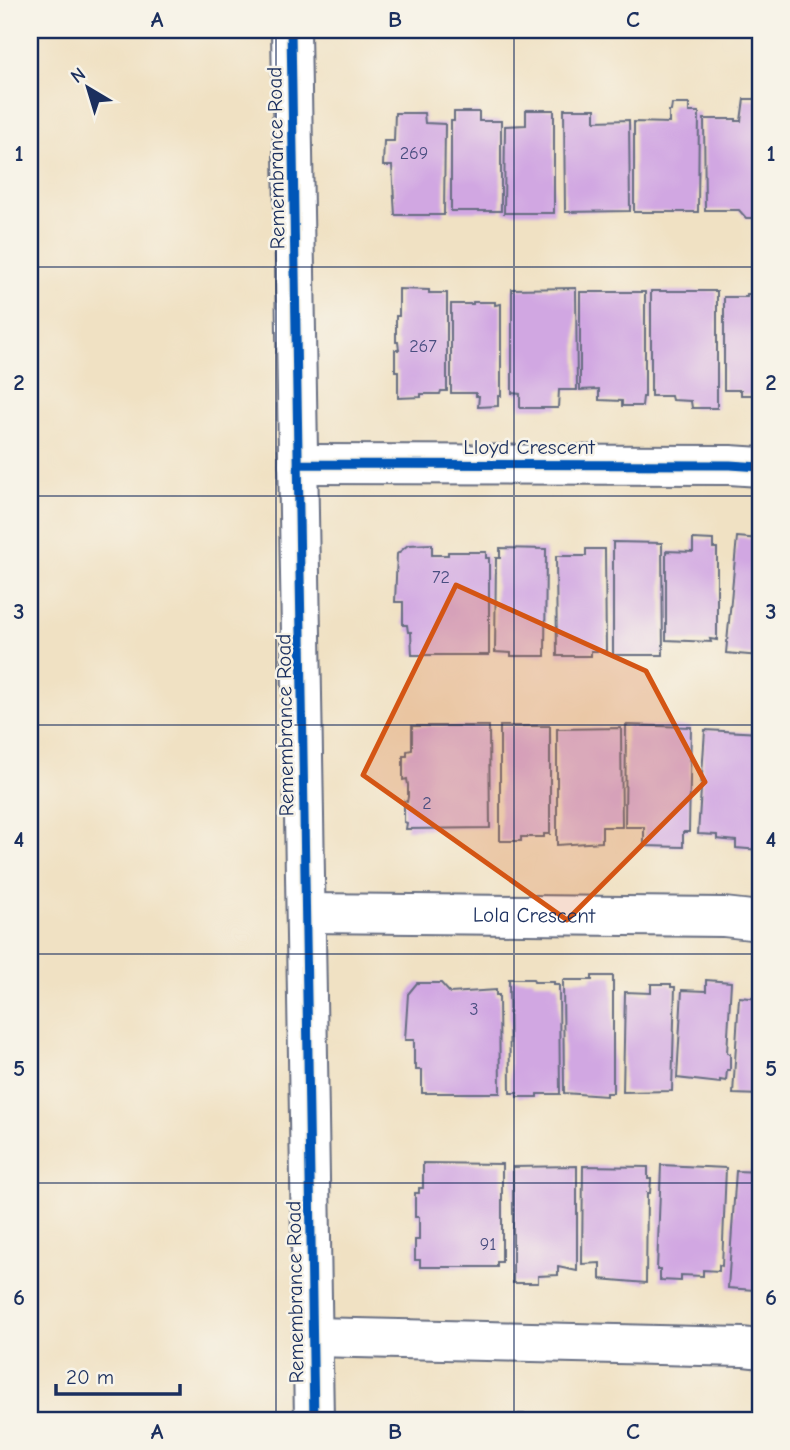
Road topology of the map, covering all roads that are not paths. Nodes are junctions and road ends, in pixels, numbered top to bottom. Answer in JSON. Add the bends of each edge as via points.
{"nodes":[{"id":1,"x":291,"y":30,"type":"edge"},
{"id":2,"x":298,"y":464,"type":"junction"},
{"id":3,"x":760,"y":467,"type":"edge"},
{"id":4,"x":306,"y":913,"type":"junction"},
{"id":5,"x":760,"y":920,"type":"edge"},
{"id":6,"x":313,"y":1337,"type":"junction"},
{"id":7,"x":760,"y":1349,"type":"edge"},
{"id":8,"x":314,"y":1420,"type":"edge"}],
"edges":[{"from":1,"to":2,"type":"street","name":"Remembrance Road"},
{"from":2,"to":3,"type":"street","name":"Lloyd Crescent"},
{"from":2,"to":4,"type":"street","name":"Remembrance Road"},
{"from":4,"to":5,"type":"street","name":"Lola Crescent"},
{"from":4,"to":6,"type":"street","name":"Remembrance Road"},
{"from":6,"to":7,"type":"street"},
{"from":6,"to":8,"type":"street","name":"Remembrance Road"}]}
